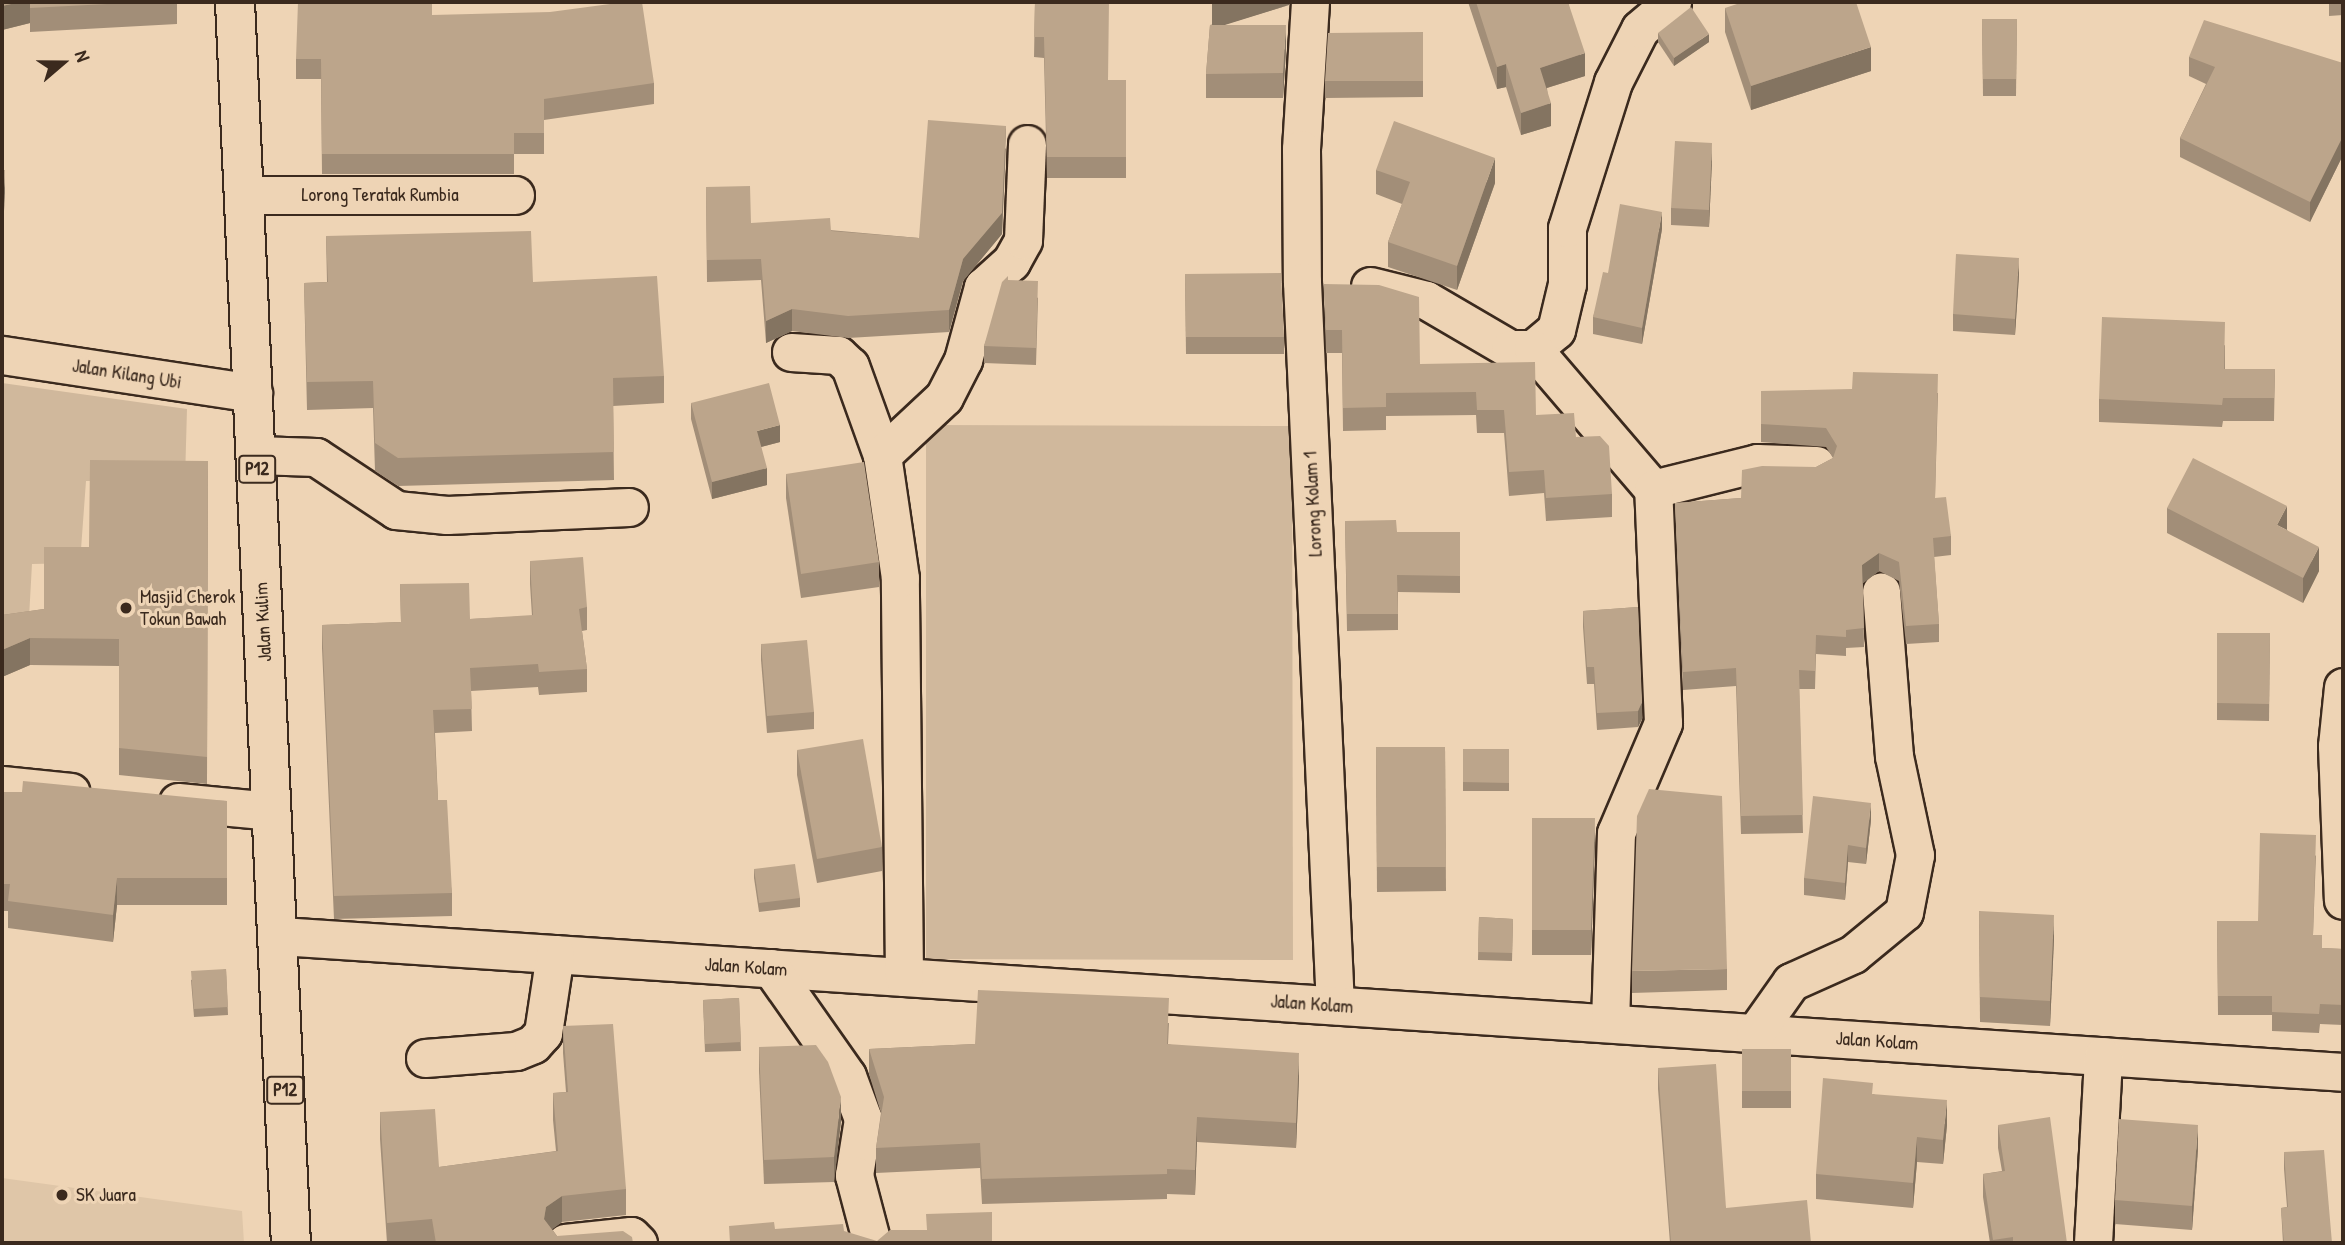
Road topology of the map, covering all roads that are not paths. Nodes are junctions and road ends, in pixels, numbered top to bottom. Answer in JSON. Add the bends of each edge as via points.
{"nodes":[{"id":1,"x":234,"y":2,"type":"edge"},
{"id":2,"x":1310,"y":2,"type":"edge"},
{"id":3,"x":1672,"y":2,"type":"edge"},
{"id":4,"x":1027,"y":144,"type":"dead end"},
{"id":5,"x":245,"y":195,"type":"junction"},
{"id":6,"x":515,"y":195,"type":"dead end"},
{"id":7,"x":1302,"y":282,"type":"junction"},
{"id":8,"x":1533,"y":349,"type":"junction"},
{"id":9,"x":791,"y":352,"type":"dead end"},
{"id":10,"x":2,"y":355,"type":"edge"},
{"id":11,"x":253,"y":393,"type":"junction"},
{"id":12,"x":256,"y":455,"type":"junction"},
{"id":13,"x":882,"y":455,"type":"junction"},
{"id":14,"x":1816,"y":466,"type":"edge"},
{"id":15,"x":1653,"y":489,"type":"junction"},
{"id":16,"x":629,"y":507,"type":"dead end"},
{"id":17,"x":1881,"y":592,"type":"dead end"},
{"id":18,"x":2343,"y":687,"type":"edge"},
{"id":19,"x":2,"y":785,"type":"edge"},
{"id":20,"x":108,"y":795,"type":"edge"},
{"id":21,"x":149,"y":799,"type":"edge"},
{"id":22,"x":271,"y":811,"type":"junction"},
{"id":23,"x":2343,"y":900,"type":"edge"},
{"id":24,"x":280,"y":936,"type":"junction"},
{"id":25,"x":555,"y":954,"type":"junction"},
{"id":26,"x":772,"y":968,"type":"junction"},
{"id":27,"x":904,"y":977,"type":"junction"},
{"id":28,"x":1335,"y":1006,"type":"junction"},
{"id":29,"x":1610,"y":1023,"type":"junction"},
{"id":30,"x":1755,"y":1033,"type":"junction"},
{"id":31,"x":2104,"y":1056,"type":"junction"},
{"id":32,"x":425,"y":1058,"type":"dead end"},
{"id":33,"x":2343,"y":1072,"type":"edge"},
{"id":34,"x":291,"y":1243,"type":"edge"},
{"id":35,"x":565,"y":1243,"type":"edge"},
{"id":36,"x":638,"y":1243,"type":"edge"},
{"id":37,"x":872,"y":1243,"type":"edge"},
{"id":38,"x":2093,"y":1243,"type":"edge"}],
"edges":[{"from":1,"to":5,"type":"main road","name":"Jalan Kulim","number":"P12"},
{"from":2,"to":7,"type":"street","name":"Lorong Kolam 1","via":[[1301,149]]},
{"from":3,"to":8,"type":"street","via":[[1640,29],[1613,82],[1567,228],[1567,284],[1556,330]]},
{"from":4,"to":13,"type":"street","via":[[1023,240],[1011,262],[983,287],[963,360],[944,397]]},
{"from":5,"to":6,"type":"street","name":"Lorong Teratak Rumbia"},
{"from":5,"to":11,"type":"main road","name":"Jalan Kulim","number":"P12"},
{"from":7,"to":8,"type":"street","via":[[1382,287],[1426,300],[1510,349]]},
{"from":7,"to":28,"type":"street","name":"Lorong Kolam 1"},
{"from":8,"to":15,"type":"street"},
{"from":9,"to":13,"type":"street","via":[[838,355],[850,366]]},
{"from":10,"to":11,"type":"street","name":"Jalan Kilang Ubi"},
{"from":11,"to":12,"type":"main road","name":"Jalan Kulim","number":"P12"},
{"from":12,"to":16,"type":"street","via":[[316,457],[396,510],[447,515]]},
{"from":12,"to":22,"type":"main road","name":"Jalan Kulim","number":"P12"},
{"from":13,"to":27,"type":"street","via":[[900,578]]},
{"from":14,"to":15,"type":"street","via":[[1756,463]]},
{"from":15,"to":29,"type":"street","via":[[1662,723],[1616,833]]},
{"from":17,"to":30,"type":"street","via":[[1894,756],[1914,855],[1904,912],[1853,954],[1791,982]]},
{"from":18,"to":23,"type":"street","via":[[2337,746]]},
{"from":19,"to":20,"type":"street"},
{"from":21,"to":22,"type":"street"},
{"from":22,"to":24,"type":"main road","name":"Jalan Kulim","number":"P12"},
{"from":24,"to":25,"type":"street","name":"Jalan Kolam"},
{"from":24,"to":34,"type":"main road","name":"Jalan Kulim","number":"P12"},
{"from":25,"to":26,"type":"street","name":"Jalan Kolam"},
{"from":25,"to":32,"type":"street","via":[[543,1033],[533,1044],[516,1051]]},
{"from":26,"to":27,"type":"street","name":"Jalan Kolam"},
{"from":26,"to":37,"type":"street","via":[[851,1087],[863,1119],[854,1175]]},
{"from":27,"to":28,"type":"street","name":"Jalan Kolam"},
{"from":28,"to":29,"type":"street","name":"Jalan Kolam"},
{"from":29,"to":30,"type":"street","name":"Jalan Kolam"},
{"from":30,"to":31,"type":"street","name":"Jalan Kolam"},
{"from":31,"to":33,"type":"street","name":"Jalan Kolam"},
{"from":31,"to":38,"type":"street"},
{"from":35,"to":36,"type":"street","via":[[631,1236]]}]}
